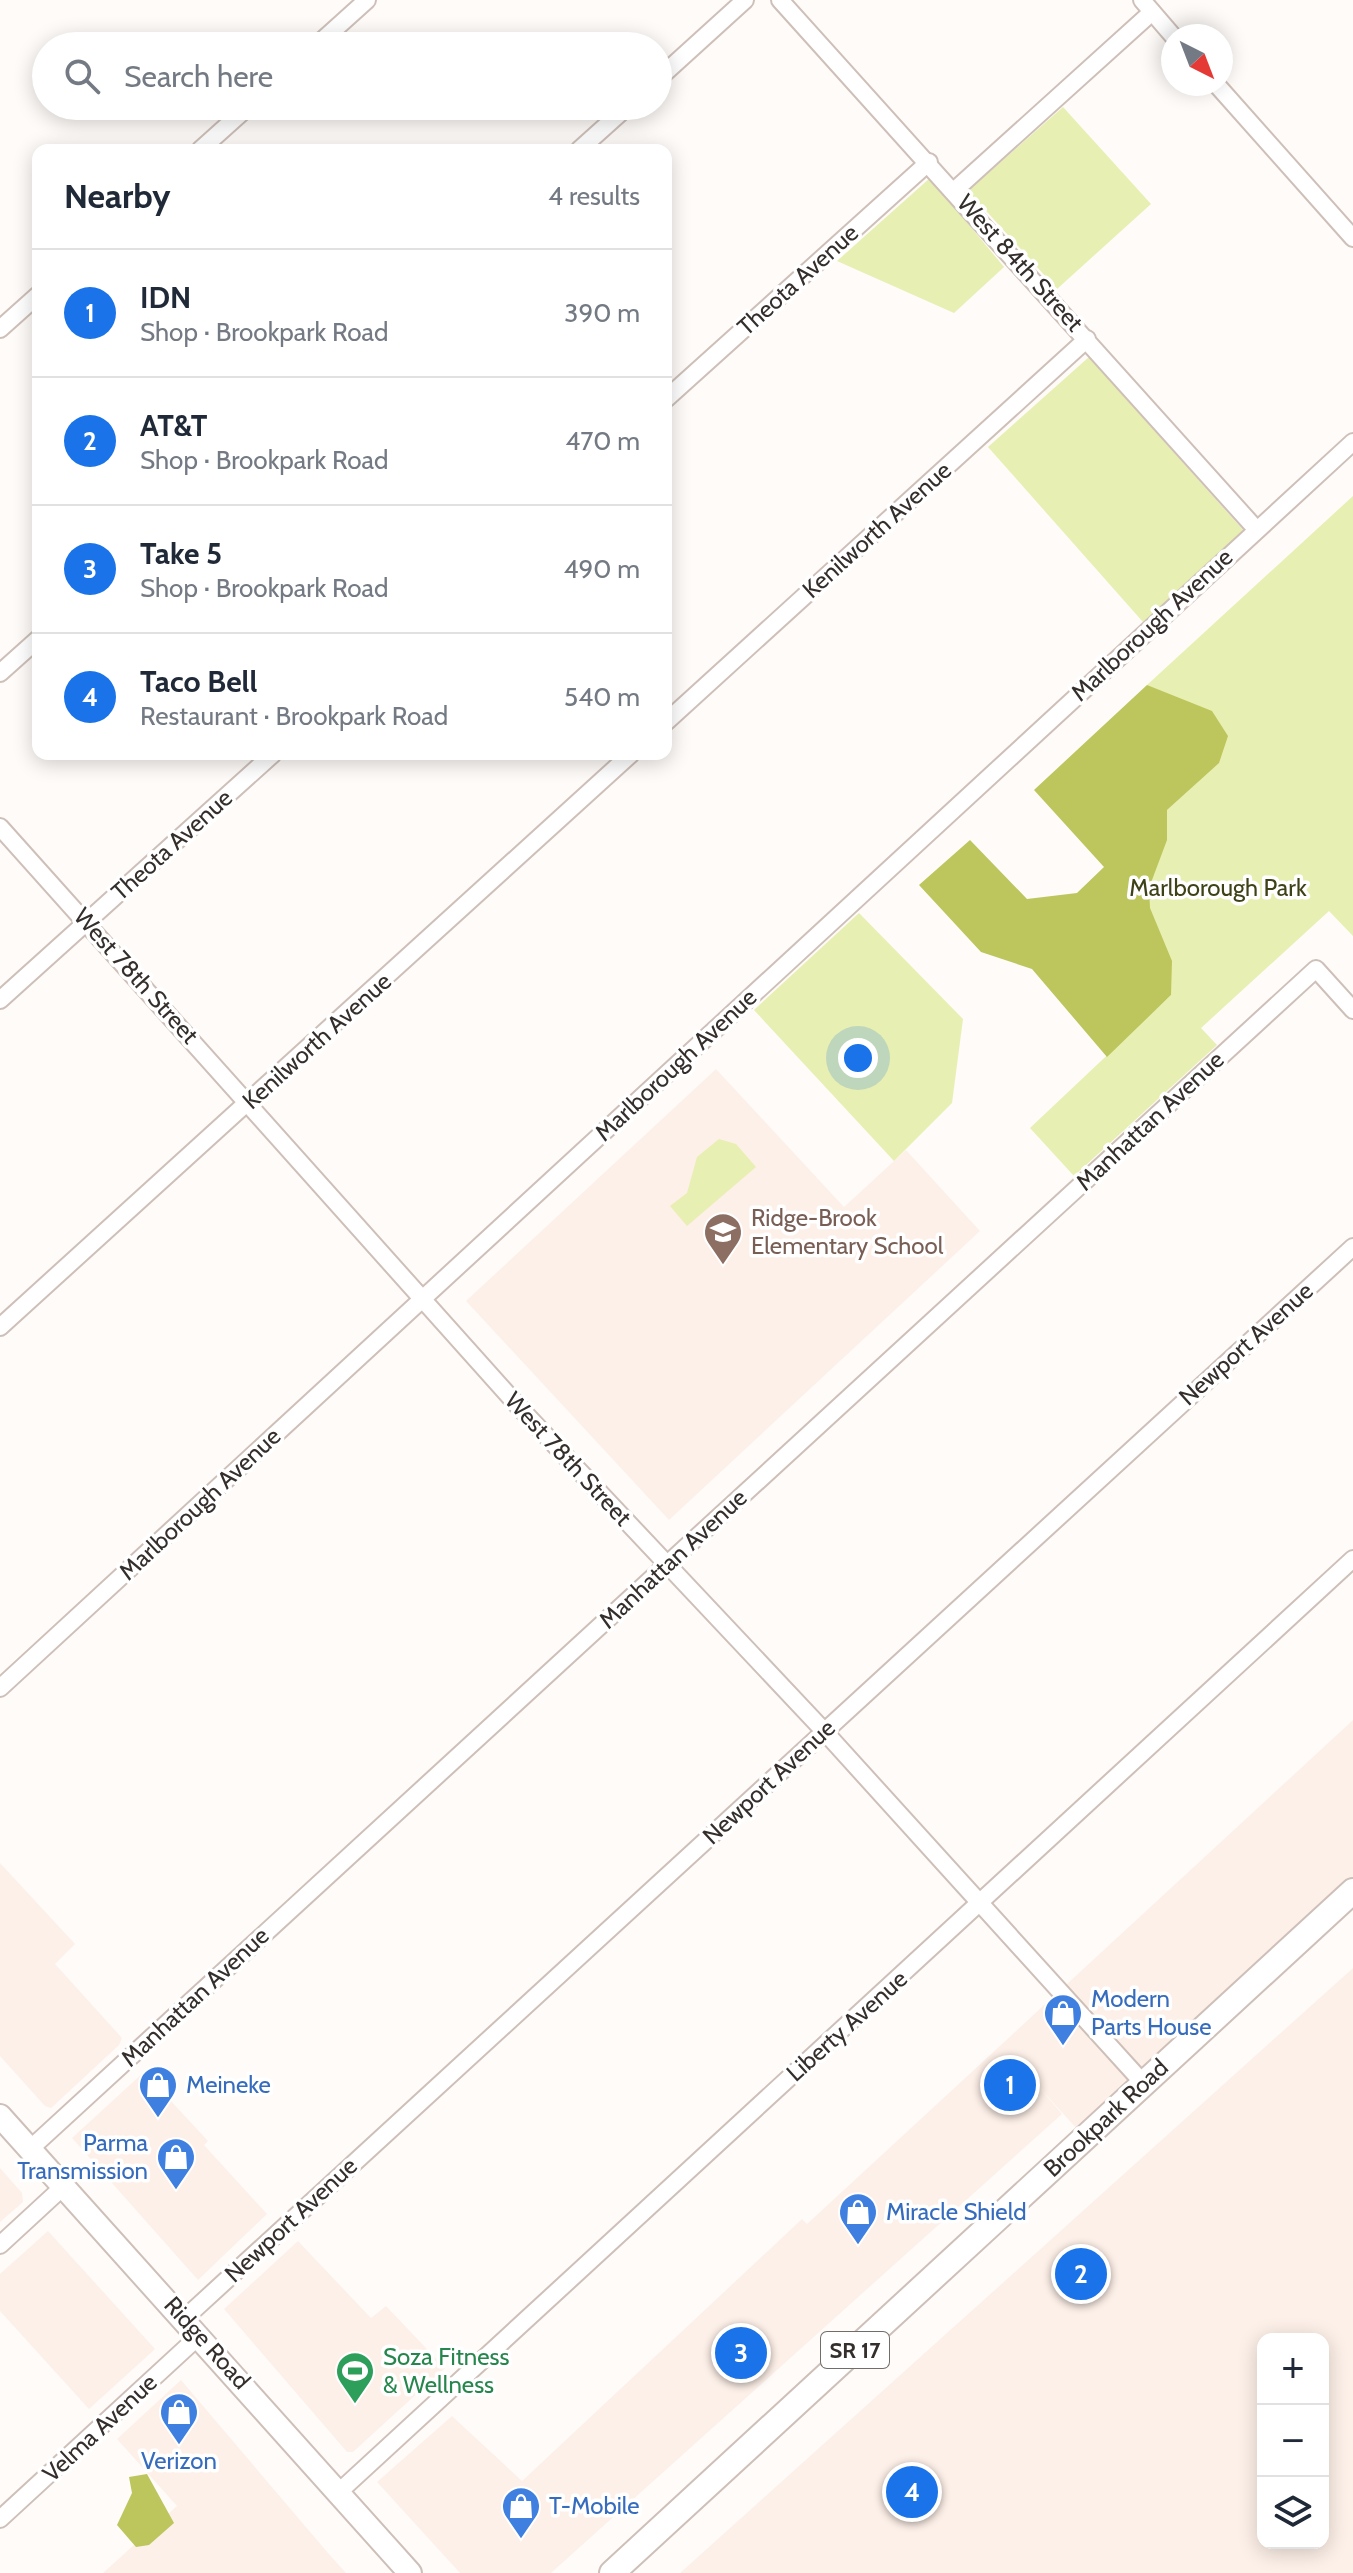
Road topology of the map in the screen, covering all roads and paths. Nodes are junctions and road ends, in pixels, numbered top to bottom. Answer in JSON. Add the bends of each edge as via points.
{"nodes":[{"id":1,"x":367,"y":0,"type":"edge"},
{"id":2,"x":745,"y":0,"type":"edge"},
{"id":3,"x":780,"y":0,"type":"edge"},
{"id":4,"x":1147,"y":6,"type":"edge"},
{"id":5,"x":1163,"y":24,"type":"edge"},
{"id":6,"x":332,"y":32,"type":"edge"},
{"id":7,"x":672,"y":66,"type":"edge"},
{"id":8,"x":1227,"y":96,"type":"edge"},
{"id":9,"x":233,"y":120,"type":"edge"},
{"id":10,"x":612,"y":120,"type":"edge"},
{"id":11,"x":207,"y":144,"type":"edge"},
{"id":12,"x":586,"y":144,"type":"edge"},
{"id":13,"x":929,"y":162,"type":"junction"},
{"id":14,"x":955,"y":190,"type":"junction"},
{"id":15,"x":1353,"y":238,"type":"edge"},
{"id":16,"x":32,"y":300,"type":"edge"},
{"id":17,"x":0,"y":329,"type":"edge"},
{"id":18,"x":1087,"y":339,"type":"junction"},
{"id":19,"x":672,"y":394,"type":"edge"},
{"id":20,"x":1353,"y":442,"type":"edge"},
{"id":21,"x":1256,"y":529,"type":"junction"},
{"id":22,"x":32,"y":644,"type":"edge"},
{"id":23,"x":0,"y":673,"type":"edge"},
{"id":24,"x":672,"y":717,"type":"edge"},
{"id":25,"x":266,"y":760,"type":"edge"},
{"id":26,"x":624,"y":760,"type":"edge"},
{"id":27,"x":0,"y":827,"type":"edge"},
{"id":28,"x":87,"y":922,"type":"junction"},
{"id":29,"x":0,"y":1000,"type":"edge"},
{"id":30,"x":1353,"y":1010,"type":"edge"},
{"id":31,"x":249,"y":1103,"type":"junction"},
{"id":32,"x":1353,"y":1247,"type":"edge"},
{"id":33,"x":424,"y":1298,"type":"junction"},
{"id":34,"x":0,"y":1327,"type":"edge"},
{"id":35,"x":1353,"y":1559,"type":"edge"},
{"id":36,"x":666,"y":1565,"type":"junction"},
{"id":37,"x":0,"y":1688,"type":"edge"},
{"id":38,"x":824,"y":1731,"type":"junction"},
{"id":39,"x":1353,"y":1891,"type":"edge"},
{"id":40,"x":981,"y":1903,"type":"junction"},
{"id":41,"x":1144,"y":2084,"type":"junction"},
{"id":42,"x":0,"y":2116,"type":"edge"},
{"id":43,"x":30,"y":2149,"type":"junction"},
{"id":44,"x":64,"y":2186,"type":"junction"},
{"id":45,"x":0,"y":2245,"type":"edge"},
{"id":46,"x":185,"y":2318,"type":"junction"},
{"id":47,"x":200,"y":2335,"type":"junction"},
{"id":48,"x":340,"y":2491,"type":"junction"},
{"id":49,"x":0,"y":2519,"type":"edge"},
{"id":50,"x":410,"y":2573,"type":"edge"},
{"id":51,"x":612,"y":2573,"type":"edge"}],
"edges":[{"from":1,"to":6,"type":"street"},
{"from":2,"to":7,"type":"street"},
{"from":3,"to":13,"type":"street","name":"West 84th Street"},
{"from":4,"to":5,"type":"street"},
{"from":4,"to":14,"type":"street"},
{"from":8,"to":15,"type":"street"},
{"from":9,"to":11,"type":"street"},
{"from":10,"to":12,"type":"street"},
{"from":13,"to":14,"type":"street","name":"West 84th Street"},
{"from":13,"to":19,"type":"street","name":"Theota Avenue"},
{"from":14,"to":18,"type":"street","name":"West 84th Street"},
{"from":16,"to":17,"type":"street"},
{"from":18,"to":21,"type":"street","name":"West 84th Street"},
{"from":18,"to":24,"type":"street","name":"Kenilworth Avenue"},
{"from":20,"to":21,"type":"street","name":"Marlborough Avenue"},
{"from":21,"to":33,"type":"street","name":"Marlborough Avenue"},
{"from":22,"to":23,"type":"street"},
{"from":25,"to":28,"type":"street","name":"Theota Avenue"},
{"from":26,"to":31,"type":"street","name":"Kenilworth Avenue"},
{"from":27,"to":28,"type":"street","name":"West 78th Street"},
{"from":28,"to":29,"type":"street","name":"Theota Avenue"},
{"from":28,"to":31,"type":"street","name":"West 78th Street"},
{"from":30,"to":36,"type":"street","name":"Manhattan Avenue","via":[[1316,969]]},
{"from":31,"to":33,"type":"street","name":"West 78th Street"},
{"from":31,"to":34,"type":"street","name":"Kenilworth Avenue"},
{"from":32,"to":38,"type":"street","name":"Newport Avenue"},
{"from":33,"to":36,"type":"street","name":"West 78th Street"},
{"from":33,"to":37,"type":"street","name":"Marlborough Avenue"},
{"from":35,"to":40,"type":"street","name":"Liberty Avenue"},
{"from":36,"to":38,"type":"street","name":"West 78th Street"},
{"from":36,"to":43,"type":"street","name":"Manhattan Avenue"},
{"from":38,"to":40,"type":"street","name":"West 78th Street"},
{"from":38,"to":46,"type":"street","name":"Newport Avenue"},
{"from":39,"to":41,"type":"main road","name":"Brookpark Road","number":"SR 17"},
{"from":40,"to":41,"type":"street","name":"West 78th Street"},
{"from":40,"to":48,"type":"street","name":"Liberty Avenue"},
{"from":41,"to":51,"type":"main road","name":"Brookpark Road","number":"SR 17"},
{"from":42,"to":43,"type":"main road","name":"Ridge Road"},
{"from":43,"to":44,"type":"main road","name":"Ridge Road"},
{"from":44,"to":45,"type":"street"},
{"from":44,"to":46,"type":"main road","name":"Ridge Road"},
{"from":46,"to":47,"type":"main road","name":"Ridge Road"},
{"from":47,"to":48,"type":"main road","name":"Ridge Road"},
{"from":47,"to":49,"type":"street","name":"Velma Avenue"},
{"from":48,"to":50,"type":"main road","name":"Ridge Road"}]}
